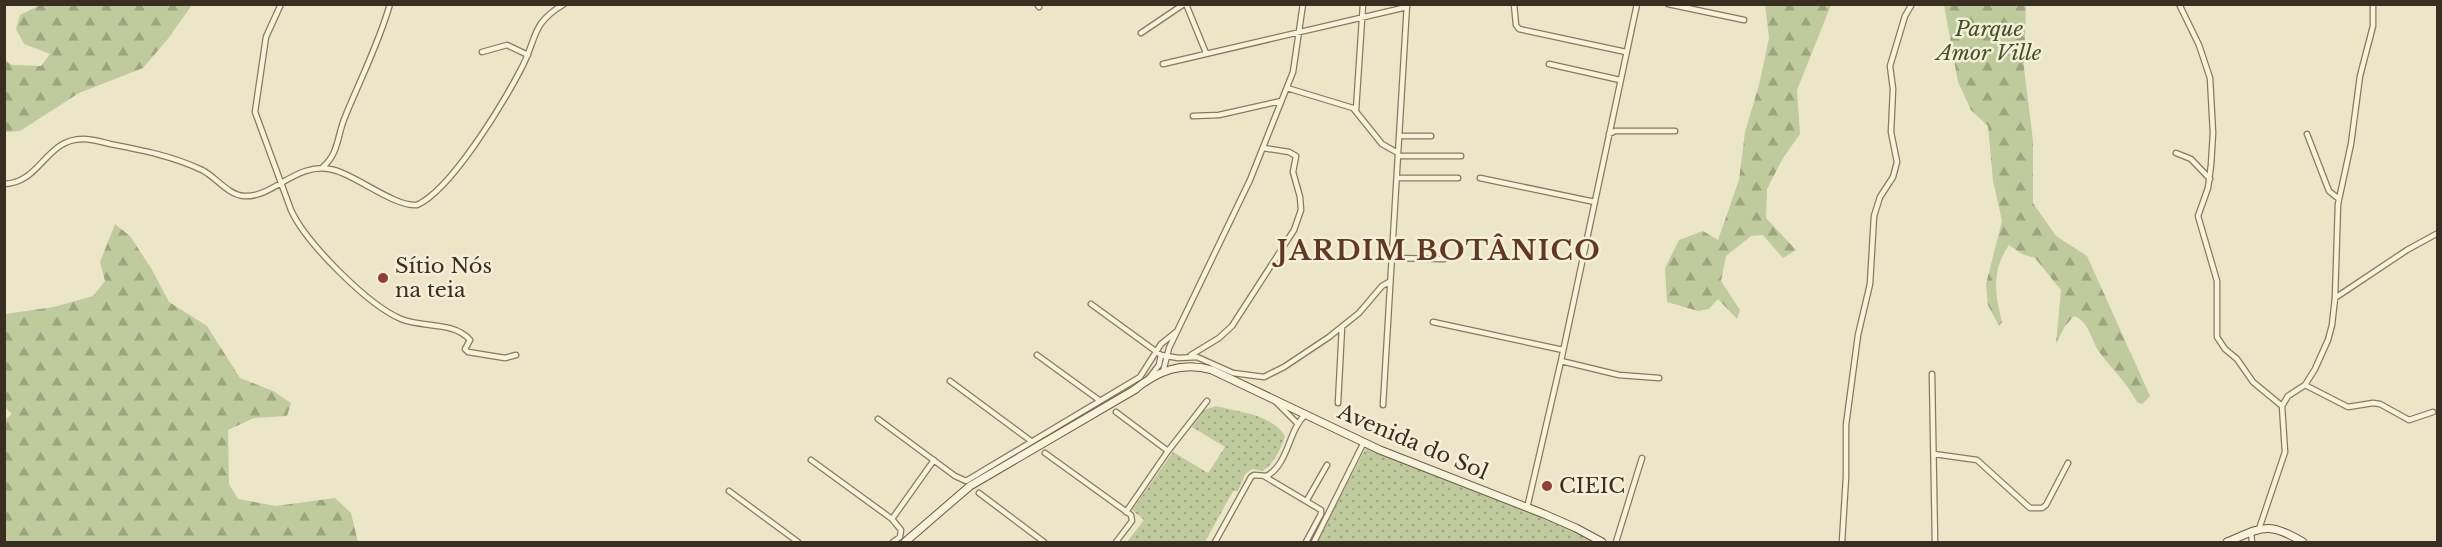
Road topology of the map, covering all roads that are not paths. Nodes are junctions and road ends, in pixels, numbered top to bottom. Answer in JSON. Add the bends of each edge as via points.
{"nodes":[{"id":1,"x":281,"y":4,"type":"edge"},
{"id":2,"x":390,"y":4,"type":"edge"},
{"id":3,"x":564,"y":4,"type":"edge"},
{"id":4,"x":1185,"y":4,"type":"edge"},
{"id":5,"x":1303,"y":4,"type":"edge"},
{"id":6,"x":1363,"y":4,"type":"edge"},
{"id":7,"x":1514,"y":4,"type":"edge"},
{"id":8,"x":1637,"y":4,"type":"edge"},
{"id":9,"x":1668,"y":4,"type":"edge"},
{"id":10,"x":1912,"y":4,"type":"edge"},
{"id":11,"x":2179,"y":4,"type":"edge"},
{"id":12,"x":2373,"y":4,"type":"edge"},
{"id":13,"x":1407,"y":6,"type":"edge"},
{"id":14,"x":1362,"y":18,"type":"junction"},
{"id":15,"x":1744,"y":20,"type":"dead end"},
{"id":16,"x":1300,"y":32,"type":"junction"},
{"id":17,"x":1141,"y":33,"type":"dead end"},
{"id":18,"x":482,"y":52,"type":"dead end"},
{"id":19,"x":1626,"y":52,"type":"junction"},
{"id":20,"x":1206,"y":53,"type":"junction"},
{"id":21,"x":528,"y":55,"type":"junction"},
{"id":22,"x":1163,"y":64,"type":"dead end"},
{"id":23,"x":1549,"y":64,"type":"dead end"},
{"id":24,"x":1620,"y":80,"type":"junction"},
{"id":25,"x":1287,"y":88,"type":"junction"},
{"id":26,"x":1281,"y":101,"type":"junction"},
{"id":27,"x":1356,"y":110,"type":"junction"},
{"id":28,"x":1192,"y":116,"type":"dead end"},
{"id":29,"x":1675,"y":130,"type":"dead end"},
{"id":30,"x":1609,"y":134,"type":"junction"},
{"id":31,"x":2307,"y":134,"type":"dead end"},
{"id":32,"x":1399,"y":136,"type":"junction"},
{"id":33,"x":1431,"y":136,"type":"dead end"},
{"id":34,"x":1263,"y":148,"type":"junction"},
{"id":35,"x":2176,"y":153,"type":"dead end"},
{"id":36,"x":1398,"y":155,"type":"junction"},
{"id":37,"x":1461,"y":156,"type":"dead end"},
{"id":38,"x":323,"y":167,"type":"junction"},
{"id":39,"x":1397,"y":178,"type":"junction"},
{"id":40,"x":1458,"y":178,"type":"dead end"},
{"id":41,"x":1480,"y":178,"type":"dead end"},
{"id":42,"x":2210,"y":179,"type":"junction"},
{"id":43,"x":282,"y":182,"type":"junction"},
{"id":44,"x":4,"y":184,"type":"edge"},
{"id":45,"x":2339,"y":199,"type":"junction"},
{"id":46,"x":1595,"y":202,"type":"junction"},
{"id":47,"x":2438,"y":234,"type":"edge"},
{"id":48,"x":1391,"y":258,"type":"junction"},
{"id":49,"x":1444,"y":259,"type":"dead end"},
{"id":50,"x":1389,"y":282,"type":"junction"},
{"id":51,"x":2335,"y":298,"type":"junction"},
{"id":52,"x":1092,"y":304,"type":"dead end"},
{"id":53,"x":1433,"y":322,"type":"dead end"},
{"id":54,"x":1342,"y":327,"type":"junction"},
{"id":55,"x":1177,"y":332,"type":"junction"},
{"id":56,"x":1163,"y":343,"type":"junction"},
{"id":57,"x":1169,"y":348,"type":"junction"},
{"id":58,"x":1563,"y":350,"type":"junction"},
{"id":59,"x":516,"y":355,"type":"dead end"},
{"id":60,"x":1037,"y":355,"type":"dead end"},
{"id":61,"x":1164,"y":355,"type":"junction"},
{"id":62,"x":1188,"y":356,"type":"junction"},
{"id":63,"x":1561,"y":361,"type":"junction"},
{"id":64,"x":1160,"y":363,"type":"junction"},
{"id":65,"x":1166,"y":372,"type":"junction"},
{"id":66,"x":1932,"y":374,"type":"dead end"},
{"id":67,"x":1149,"y":378,"type":"junction"},
{"id":68,"x":1659,"y":378,"type":"dead end"},
{"id":69,"x":950,"y":381,"type":"dead end"},
{"id":70,"x":2305,"y":385,"type":"junction"},
{"id":71,"x":1134,"y":390,"type":"junction"},
{"id":72,"x":1273,"y":398,"type":"junction"},
{"id":73,"x":1099,"y":400,"type":"junction"},
{"id":74,"x":1207,"y":401,"type":"dead end"},
{"id":75,"x":1338,"y":403,"type":"dead end"},
{"id":76,"x":1383,"y":405,"type":"dead end"},
{"id":77,"x":2282,"y":406,"type":"junction"},
{"id":78,"x":1116,"y":412,"type":"dead end"},
{"id":79,"x":2433,"y":412,"type":"dead end"},
{"id":80,"x":1305,"y":415,"type":"junction"},
{"id":81,"x":878,"y":418,"type":"dead end"},
{"id":82,"x":1297,"y":423,"type":"junction"},
{"id":83,"x":1031,"y":441,"type":"junction"},
{"id":84,"x":1364,"y":442,"type":"junction"},
{"id":85,"x":1168,"y":451,"type":"junction"},
{"id":86,"x":1045,"y":453,"type":"dead end"},
{"id":87,"x":1934,"y":454,"type":"junction"},
{"id":88,"x":1642,"y":458,"type":"dead end"},
{"id":89,"x":811,"y":460,"type":"dead end"},
{"id":90,"x":934,"y":460,"type":"junction"},
{"id":91,"x":2068,"y":463,"type":"dead end"},
{"id":92,"x":1327,"y":465,"type":"dead end"},
{"id":93,"x":1264,"y":476,"type":"junction"},
{"id":94,"x":729,"y":491,"type":"dead end"},
{"id":95,"x":979,"y":493,"type":"dead end"},
{"id":96,"x":1307,"y":500,"type":"junction"},
{"id":97,"x":1527,"y":508,"type":"junction"},
{"id":98,"x":1126,"y":512,"type":"junction"},
{"id":99,"x":892,"y":519,"type":"junction"},
{"id":100,"x":2259,"y":529,"type":"junction"},
{"id":101,"x":2251,"y":532,"type":"junction"},
{"id":102,"x":1306,"y":542,"type":"edge"},
{"id":103,"x":798,"y":543,"type":"edge"},
{"id":104,"x":893,"y":543,"type":"edge"},
{"id":105,"x":905,"y":543,"type":"edge"},
{"id":106,"x":1044,"y":543,"type":"edge"},
{"id":107,"x":1116,"y":543,"type":"edge"},
{"id":108,"x":1215,"y":543,"type":"edge"},
{"id":109,"x":1314,"y":543,"type":"edge"},
{"id":110,"x":1602,"y":543,"type":"edge"},
{"id":111,"x":1616,"y":543,"type":"edge"},
{"id":112,"x":1842,"y":543,"type":"edge"},
{"id":113,"x":1935,"y":543,"type":"edge"},
{"id":114,"x":2227,"y":543,"type":"edge"},
{"id":115,"x":2252,"y":543,"type":"edge"},
{"id":116,"x":2303,"y":543,"type":"edge"}],
"edges":[{"from":1,"to":43,"type":"street","via":[[266,37],[255,112]]},
{"from":2,"to":38,"type":"street","via":[[345,117],[335,153]]},
{"from":3,"to":21,"type":"street","via":[[542,20]]},
{"from":4,"to":17,"type":"street"},
{"from":4,"to":20,"type":"street"},
{"from":5,"to":16,"type":"street"},
{"from":6,"to":14,"type":"street"},
{"from":7,"to":19,"type":"street","via":[[1519,29]]},
{"from":8,"to":19,"type":"street"},
{"from":9,"to":15,"type":"street"},
{"from":10,"to":112,"type":"street","via":[[1890,66],[1897,162],[1874,216],[1870,284],[1858,335],[1846,425]]},
{"from":11,"to":42,"type":"street","via":[[2211,78],[2214,133]]},
{"from":12,"to":45,"type":"street","via":[[2373,26],[2360,76]]},
{"from":13,"to":14,"type":"street"},
{"from":13,"to":32,"type":"street"},
{"from":14,"to":16,"type":"street"},
{"from":14,"to":27,"type":"street"},
{"from":16,"to":20,"type":"street"},
{"from":16,"to":25,"type":"street","via":[[1295,68]]},
{"from":18,"to":21,"type":"street","via":[[505,45]]},
{"from":19,"to":24,"type":"street"},
{"from":20,"to":22,"type":"street"},
{"from":21,"to":38,"type":"street","via":[[467,154],[421,203],[404,203]]},
{"from":23,"to":24,"type":"street"},
{"from":24,"to":30,"type":"street"},
{"from":25,"to":26,"type":"street"},
{"from":25,"to":27,"type":"street"},
{"from":26,"to":28,"type":"street","via":[[1219,115]]},
{"from":26,"to":34,"type":"street"},
{"from":27,"to":36,"type":"street","via":[[1382,144]]},
{"from":29,"to":30,"type":"street"},
{"from":30,"to":46,"type":"street"},
{"from":31,"to":45,"type":"street","via":[[2329,191]]},
{"from":32,"to":33,"type":"street"},
{"from":32,"to":36,"type":"street"},
{"from":34,"to":55,"type":"street"},
{"from":34,"to":62,"type":"street","via":[[1296,156],[1293,172],[1301,202],[1298,223],[1232,326]]},
{"from":35,"to":42,"type":"street","via":[[2191,159]]},
{"from":36,"to":37,"type":"street"},
{"from":36,"to":39,"type":"street"},
{"from":38,"to":43,"type":"street"},
{"from":39,"to":40,"type":"street"},
{"from":39,"to":48,"type":"street"},
{"from":41,"to":46,"type":"street"},
{"from":42,"to":77,"type":"street","via":[[2198,216],[2217,280],[2217,337],[2253,382]]},
{"from":43,"to":44,"type":"street","via":[[251,196],[239,195],[203,171],[154,153],[85,139],[66,141],[27,178],[16,184]]},
{"from":43,"to":59,"type":"street","via":[[304,231],[374,303],[401,320],[443,327],[465,336],[470,340],[466,352],[504,358]]},
{"from":45,"to":51,"type":"street"},
{"from":46,"to":58,"type":"street"},
{"from":47,"to":51,"type":"street"},
{"from":48,"to":49,"type":"street"},
{"from":48,"to":50,"type":"street"},
{"from":50,"to":54,"type":"street"},
{"from":50,"to":76,"type":"street"},
{"from":51,"to":70,"type":"street","via":[[2328,340]]},
{"from":52,"to":61,"type":"street"},
{"from":53,"to":58,"type":"street"},
{"from":54,"to":62,"type":"street","via":[[1269,376],[1239,374]]},
{"from":54,"to":75,"type":"street"},
{"from":55,"to":56,"type":"street"},
{"from":55,"to":57,"type":"street"},
{"from":56,"to":57,"type":"street"},
{"from":56,"to":61,"type":"street"},
{"from":57,"to":61,"type":"street"},
{"from":58,"to":63,"type":"street"},
{"from":60,"to":73,"type":"street"},
{"from":61,"to":62,"type":"street"},
{"from":61,"to":64,"type":"street"},
{"from":61,"to":65,"type":"street"},
{"from":61,"to":73,"type":"street","via":[[1140,377]]},
{"from":63,"to":68,"type":"street","via":[[1619,375]]},
{"from":63,"to":97,"type":"street"},
{"from":64,"to":65,"type":"street"},
{"from":64,"to":67,"type":"street"},
{"from":65,"to":67,"type":"street","name":"Avenida do Sol"},
{"from":65,"to":71,"type":"street","name":"Avenida do Sol"},
{"from":65,"to":72,"type":"street","name":"Avenida do Sol","via":[[1212,370]]},
{"from":66,"to":87,"type":"street"},
{"from":67,"to":71,"type":"street","name":"Avenida do Sol"},
{"from":69,"to":83,"type":"street"},
{"from":70,"to":77,"type":"street","via":[[2288,396]]},
{"from":70,"to":79,"type":"street","via":[[2348,407],[2380,404],[2409,420]]},
{"from":71,"to":105,"type":"street","name":"Avenida do Sol","via":[[969,486]]},
{"from":72,"to":80,"type":"street","name":"Avenida do Sol"},
{"from":72,"to":82,"type":"street"},
{"from":73,"to":83,"type":"street"},
{"from":74,"to":85,"type":"street"},
{"from":77,"to":100,"type":"street","via":[[2285,452]]},
{"from":78,"to":85,"type":"street"},
{"from":80,"to":82,"type":"street"},
{"from":80,"to":84,"type":"street","name":"Avenida do Sol"},
{"from":81,"to":90,"type":"street"},
{"from":82,"to":93,"type":"street","via":[[1280,461],[1272,473]]},
{"from":83,"to":90,"type":"street","via":[[966,481]]},
{"from":84,"to":97,"type":"street","name":"Avenida do Sol"},
{"from":84,"to":109,"type":"street"},
{"from":85,"to":98,"type":"street"},
{"from":86,"to":98,"type":"street"},
{"from":87,"to":91,"type":"street","via":[[1977,460],[2030,508],[2046,505]]},
{"from":87,"to":113,"type":"street"},
{"from":88,"to":111,"type":"street"},
{"from":89,"to":99,"type":"street"},
{"from":90,"to":99,"type":"street"},
{"from":92,"to":96,"type":"street"},
{"from":93,"to":96,"type":"street"},
{"from":93,"to":108,"type":"street","via":[[1252,476]]},
{"from":94,"to":103,"type":"street"},
{"from":95,"to":106,"type":"street"},
{"from":96,"to":102,"type":"street","via":[[1321,514]]},
{"from":97,"to":110,"type":"street","name":"Avenida do Sol"},
{"from":98,"to":107,"type":"street","via":[[1132,521]]},
{"from":99,"to":104,"type":"street","via":[[901,530]]},
{"from":100,"to":101,"type":"street"},
{"from":100,"to":116,"type":"street","via":[[2281,530]]},
{"from":101,"to":114,"type":"street"},
{"from":101,"to":115,"type":"street"}]}
